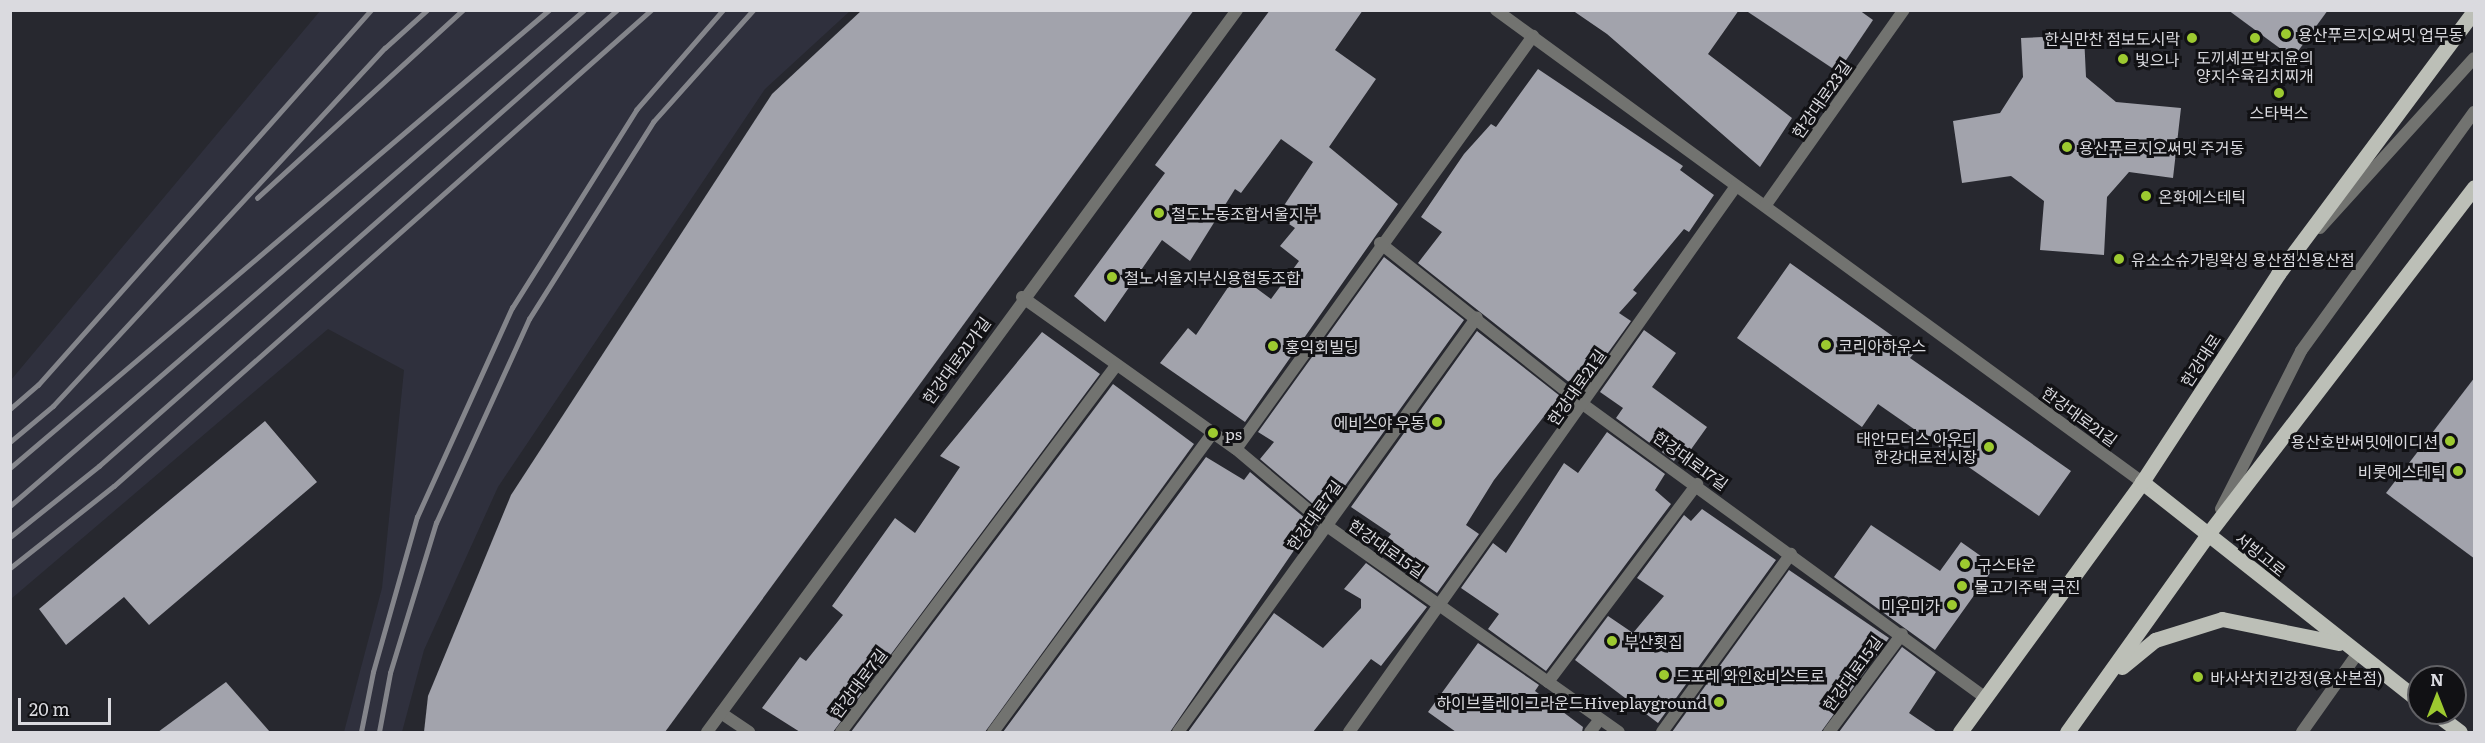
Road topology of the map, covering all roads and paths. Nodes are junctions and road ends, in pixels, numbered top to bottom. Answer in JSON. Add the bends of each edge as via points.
{"nodes":[{"id":1,"x":1237,"y":10,"type":"edge"},
{"id":2,"x":1496,"y":10,"type":"edge"},
{"id":3,"x":1904,"y":10,"type":"edge"},
{"id":4,"x":2475,"y":11,"type":"edge"},
{"id":5,"x":1533,"y":36,"type":"junction"},
{"id":6,"x":2475,"y":58,"type":"edge"},
{"id":7,"x":2475,"y":111,"type":"edge"},
{"id":8,"x":1736,"y":186,"type":"junction"},
{"id":9,"x":2475,"y":187,"type":"edge"},
{"id":10,"x":1765,"y":206,"type":"junction"},
{"id":11,"x":1380,"y":243,"type":"junction"},
{"id":12,"x":2278,"y":274,"type":"junction"},
{"id":13,"x":1022,"y":297,"type":"junction"},
{"id":14,"x":1477,"y":317,"type":"junction"},
{"id":15,"x":1117,"y":365,"type":"junction"},
{"id":16,"x":1584,"y":405,"type":"junction"},
{"id":17,"x":1213,"y":433,"type":"junction"},
{"id":18,"x":1236,"y":449,"type":"junction"},
{"id":19,"x":2142,"y":482,"type":"junction"},
{"id":20,"x":1697,"y":484,"type":"junction"},
{"id":21,"x":1328,"y":526,"type":"junction"},
{"id":22,"x":2208,"y":534,"type":"junction"},
{"id":23,"x":1791,"y":554,"type":"junction"},
{"id":24,"x":1442,"y":606,"type":"junction"},
{"id":25,"x":1902,"y":634,"type":"junction"},
{"id":26,"x":2344,"y":644,"type":"junction"},
{"id":27,"x":2358,"y":653,"type":"junction"},
{"id":28,"x":1548,"y":682,"type":"junction"},
{"id":29,"x":2407,"y":692,"type":"edge"},
{"id":30,"x":2096,"y":693,"type":"junction"},
{"id":31,"x":1986,"y":698,"type":"junction"},
{"id":32,"x":721,"y":713,"type":"junction"},
{"id":33,"x":1600,"y":719,"type":"junction"},
{"id":34,"x":707,"y":732,"type":"edge"},
{"id":35,"x":748,"y":732,"type":"edge"},
{"id":36,"x":842,"y":732,"type":"edge"},
{"id":37,"x":993,"y":732,"type":"edge"},
{"id":38,"x":1178,"y":732,"type":"edge"},
{"id":39,"x":1349,"y":732,"type":"edge"},
{"id":40,"x":1590,"y":732,"type":"edge"},
{"id":41,"x":1619,"y":732,"type":"edge"},
{"id":42,"x":1662,"y":732,"type":"edge"},
{"id":43,"x":1829,"y":732,"type":"edge"},
{"id":44,"x":1960,"y":732,"type":"edge"},
{"id":45,"x":2067,"y":732,"type":"edge"},
{"id":46,"x":2302,"y":732,"type":"edge"}],
"edges":[{"from":1,"to":13,"type":"street","name":"한강대로21가길"},
{"from":2,"to":5,"type":"street","name":"한강대로21길"},
{"from":3,"to":10,"type":"street","name":"한강대로23길"},
{"from":4,"to":12,"type":"main road","name":"한강대로"},
{"from":5,"to":8,"type":"street","name":"한강대로21길"},
{"from":5,"to":11,"type":"street"},
{"from":6,"to":12,"type":"street"},
{"from":7,"to":22,"type":"street","via":[[2301,351]]},
{"from":8,"to":10,"type":"street","name":"한강대로21길"},
{"from":8,"to":16,"type":"street","name":"한강대로21길"},
{"from":9,"to":22,"type":"main road"},
{"from":10,"to":19,"type":"street","name":"한강대로21길"},
{"from":11,"to":14,"type":"street","name":"한강대로17길"},
{"from":11,"to":18,"type":"street"},
{"from":12,"to":19,"type":"main road","name":"한강대로"},
{"from":13,"to":15,"type":"street","name":"한강대로15길"},
{"from":13,"to":32,"type":"street","name":"한강대로21가길"},
{"from":14,"to":16,"type":"street","name":"한강대로17길"},
{"from":14,"to":21,"type":"street","name":"한강대로7길"},
{"from":15,"to":17,"type":"street","name":"한강대로15길"},
{"from":15,"to":36,"type":"street","name":"한강대로7길"},
{"from":16,"to":20,"type":"street","name":"한강대로17길"},
{"from":16,"to":24,"type":"street","name":"한강대로21길"},
{"from":17,"to":18,"type":"street","name":"한강대로15길"},
{"from":17,"to":37,"type":"street"},
{"from":18,"to":21,"type":"street","name":"한강대로15길"},
{"from":19,"to":22,"type":"main road","name":"서빙고로"},
{"from":19,"to":31,"type":"main road","name":"한강대로"},
{"from":20,"to":23,"type":"street","name":"한강대로17길"},
{"from":20,"to":28,"type":"street"},
{"from":21,"to":24,"type":"street","name":"한강대로15길"},
{"from":21,"to":38,"type":"street","name":"한강대로7길"},
{"from":22,"to":26,"type":"main road","name":"서빙고로"},
{"from":22,"to":30,"type":"main road"},
{"from":23,"to":25,"type":"street","name":"한강대로17길"},
{"from":23,"to":42,"type":"street"},
{"from":24,"to":28,"type":"street","name":"한강대로15길"},
{"from":24,"to":39,"type":"street"},
{"from":25,"to":31,"type":"street","name":"한강대로17길"},
{"from":25,"to":43,"type":"street","name":"한강대로15길"},
{"from":26,"to":27,"type":"main road","name":"서빙고로"},
{"from":26,"to":30,"type":"main road","via":[[2222,619],[2155,640]]},
{"from":27,"to":29,"type":"main road","name":"서빙고로"},
{"from":27,"to":46,"type":"street"},
{"from":28,"to":33,"type":"street","name":"한강대로15길"},
{"from":30,"to":45,"type":"main road"},
{"from":31,"to":44,"type":"main road","name":"한강대로"},
{"from":32,"to":34,"type":"street","name":"한강대로21가길"},
{"from":32,"to":35,"type":"street"},
{"from":33,"to":40,"type":"street"},
{"from":33,"to":41,"type":"street","name":"한강대로15길"}]}
